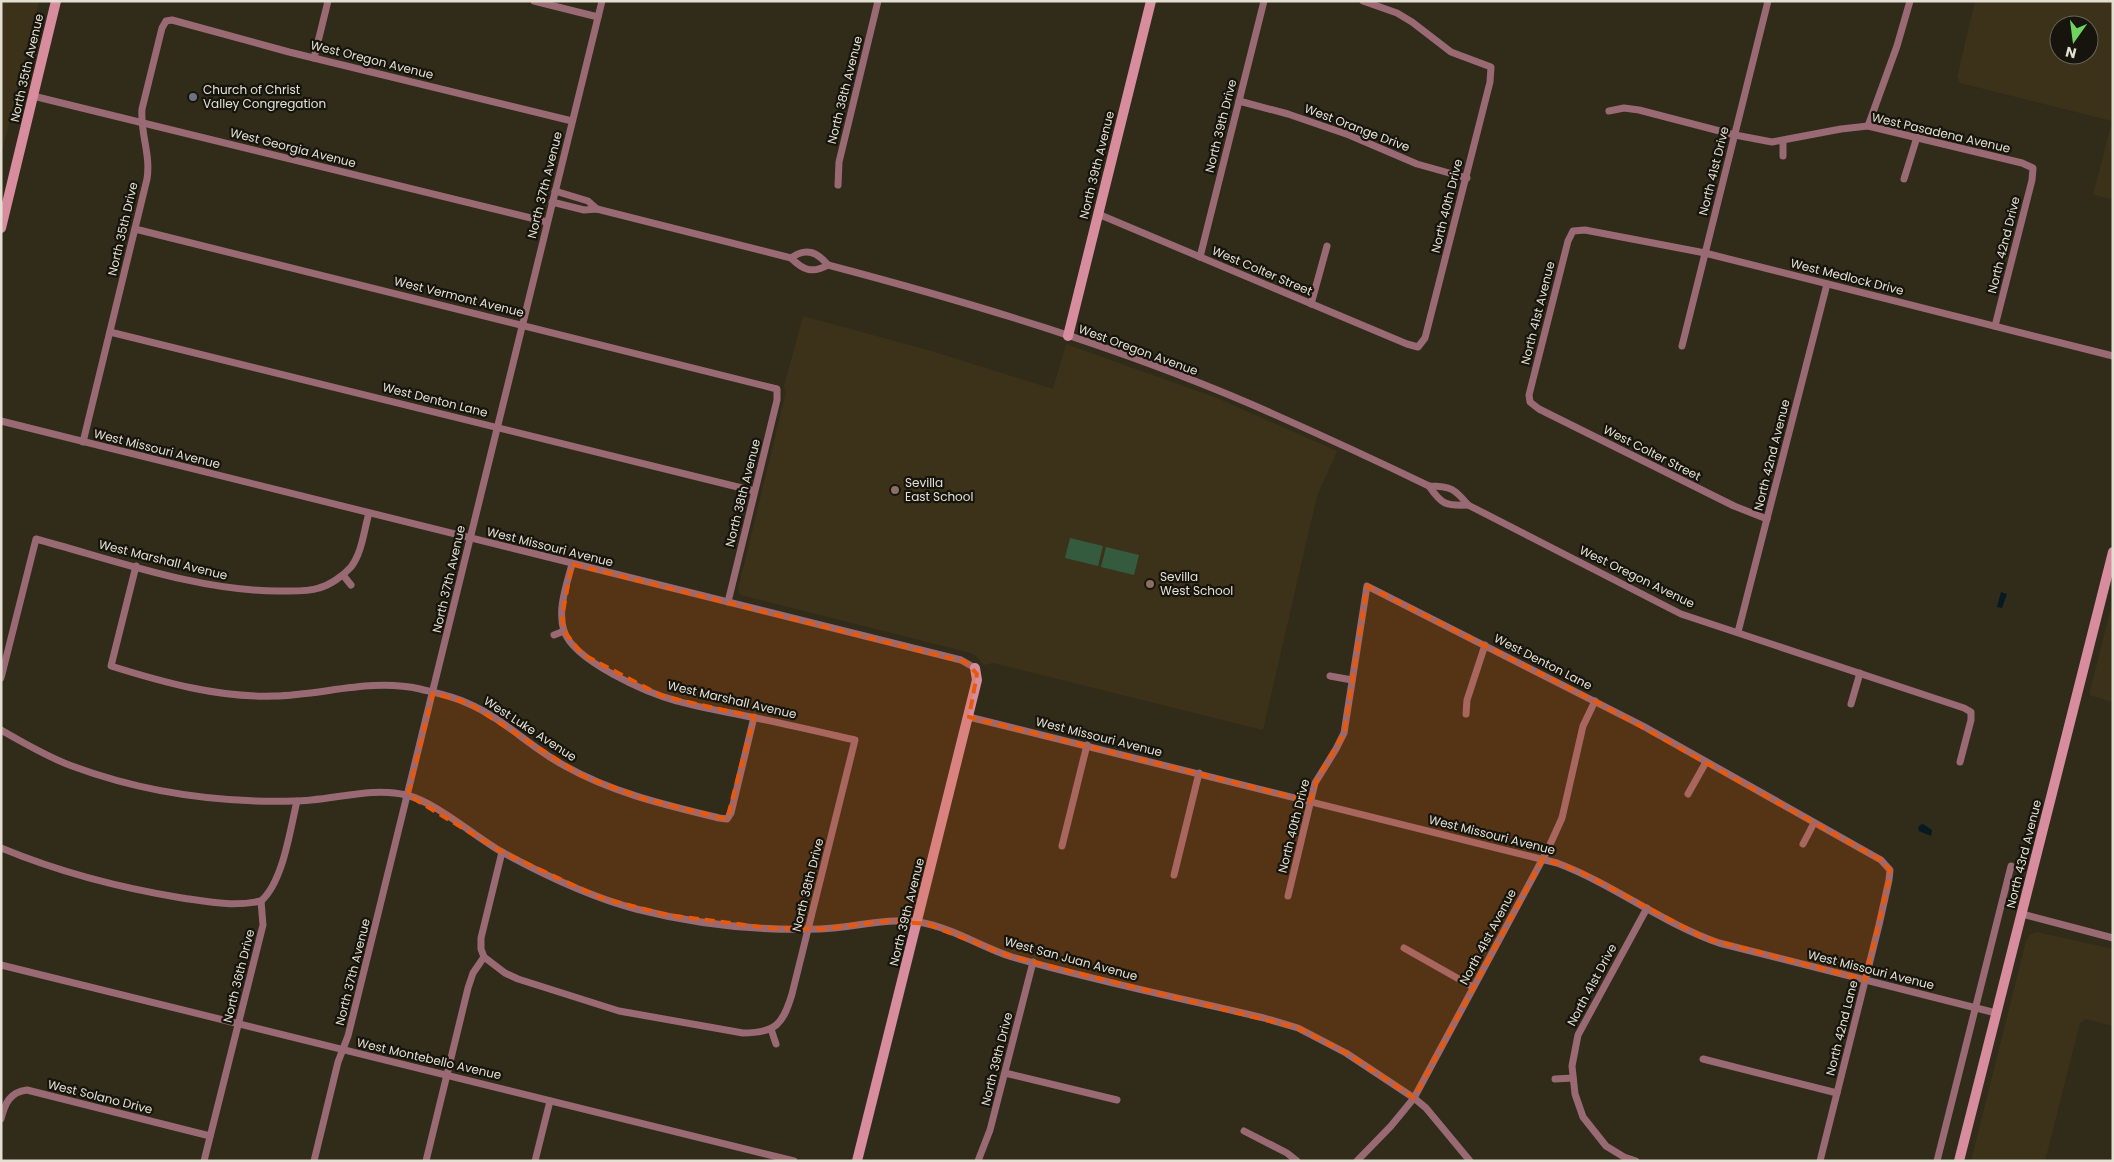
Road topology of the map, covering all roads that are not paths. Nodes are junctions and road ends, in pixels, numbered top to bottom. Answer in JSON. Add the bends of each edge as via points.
{"nodes":[{"id":1,"x":56,"y":1,"type":"edge"},
{"id":2,"x":328,"y":1,"type":"edge"},
{"id":3,"x":534,"y":1,"type":"edge"},
{"id":4,"x":602,"y":1,"type":"edge"},
{"id":5,"x":878,"y":1,"type":"edge"},
{"id":6,"x":1151,"y":1,"type":"edge"},
{"id":7,"x":1264,"y":1,"type":"edge"},
{"id":8,"x":1363,"y":1,"type":"edge"},
{"id":9,"x":1768,"y":1,"type":"edge"},
{"id":10,"x":1910,"y":1,"type":"edge"},
{"id":11,"x":598,"y":17,"type":"junction"},
{"id":12,"x":166,"y":21,"type":"joint"},
{"id":13,"x":314,"y":58,"type":"junction"},
{"id":14,"x":33,"y":96,"type":"junction"},
{"id":15,"x":1239,"y":101,"type":"junction"},
{"id":16,"x":1608,"y":111,"type":"dead end"},
{"id":17,"x":572,"y":121,"type":"junction"},
{"id":18,"x":141,"y":122,"type":"junction"},
{"id":19,"x":1868,"y":126,"type":"junction"},
{"id":20,"x":1735,"y":135,"type":"junction"},
{"id":21,"x":1916,"y":137,"type":"junction"},
{"id":22,"x":1784,"y":141,"type":"junction"},
{"id":23,"x":1783,"y":156,"type":"dead end"},
{"id":24,"x":2033,"y":168,"type":"joint"},
{"id":25,"x":1467,"y":178,"type":"junction"},
{"id":26,"x":1904,"y":179,"type":"dead end"},
{"id":27,"x":838,"y":185,"type":"dead end"},
{"id":28,"x":555,"y":191,"type":"junction"},
{"id":29,"x":552,"y":202,"type":"junction"},
{"id":30,"x":597,"y":209,"type":"junction"},
{"id":31,"x":1098,"y":214,"type":"junction"},
{"id":32,"x":548,"y":222,"type":"junction"},
{"id":33,"x":1,"y":228,"type":"edge"},
{"id":34,"x":135,"y":229,"type":"junction"},
{"id":35,"x":1573,"y":231,"type":"joint"},
{"id":36,"x":1328,"y":246,"type":"dead end"},
{"id":37,"x":1706,"y":253,"type":"junction"},
{"id":38,"x":1200,"y":257,"type":"junction"},
{"id":39,"x":791,"y":258,"type":"junction"},
{"id":40,"x":828,"y":265,"type":"junction"},
{"id":41,"x":1827,"y":284,"type":"junction"},
{"id":42,"x":1311,"y":304,"type":"junction"},
{"id":43,"x":522,"y":324,"type":"junction"},
{"id":44,"x":1995,"y":326,"type":"junction"},
{"id":45,"x":110,"y":332,"type":"junction"},
{"id":46,"x":1068,"y":336,"type":"junction"},
{"id":47,"x":1682,"y":346,"type":"dead end"},
{"id":48,"x":1418,"y":347,"type":"joint"},
{"id":49,"x":2113,"y":356,"type":"edge"},
{"id":50,"x":777,"y":389,"type":"joint"},
{"id":51,"x":1530,"y":402,"type":"joint"},
{"id":52,"x":1,"y":421,"type":"edge"},
{"id":53,"x":497,"y":427,"type":"junction"},
{"id":54,"x":84,"y":442,"type":"junction"},
{"id":55,"x":1429,"y":486,"type":"junction"},
{"id":56,"x":754,"y":491,"type":"junction"},
{"id":57,"x":1468,"y":505,"type":"junction"},
{"id":58,"x":368,"y":513,"type":"junction"},
{"id":59,"x":1767,"y":519,"type":"junction"},
{"id":60,"x":470,"y":539,"type":"junction"},
{"id":61,"x":2113,"y":552,"type":"edge"},
{"id":62,"x":572,"y":564,"type":"junction"},
{"id":63,"x":136,"y":566,"type":"junction"},
{"id":64,"x":343,"y":575,"type":"junction"},
{"id":65,"x":351,"y":585,"type":"dead end"},
{"id":66,"x":1367,"y":586,"type":"joint"},
{"id":67,"x":728,"y":602,"type":"junction"},
{"id":68,"x":564,"y":631,"type":"junction"},
{"id":69,"x":1738,"y":632,"type":"junction"},
{"id":70,"x":554,"y":635,"type":"dead end"},
{"id":71,"x":1485,"y":646,"type":"junction"},
{"id":72,"x":975,"y":668,"type":"joint"},
{"id":73,"x":1860,"y":673,"type":"junction"},
{"id":74,"x":1330,"y":676,"type":"dead end"},
{"id":75,"x":1,"y":678,"type":"edge"},
{"id":76,"x":1352,"y":680,"type":"junction"},
{"id":77,"x":433,"y":693,"type":"junction"},
{"id":78,"x":1595,"y":701,"type":"junction"},
{"id":79,"x":1851,"y":704,"type":"dead end"},
{"id":80,"x":1466,"y":714,"type":"dead end"},
{"id":81,"x":754,"y":717,"type":"junction"},
{"id":82,"x":969,"y":717,"type":"junction"},
{"id":83,"x":1,"y":730,"type":"edge"},
{"id":84,"x":855,"y":740,"type":"joint"},
{"id":85,"x":1087,"y":745,"type":"junction"},
{"id":86,"x":1706,"y":762,"type":"junction"},
{"id":87,"x":1960,"y":762,"type":"dead end"},
{"id":88,"x":1199,"y":773,"type":"junction"},
{"id":89,"x":1688,"y":794,"type":"dead end"},
{"id":90,"x":408,"y":795,"type":"junction"},
{"id":91,"x":297,"y":801,"type":"junction"},
{"id":92,"x":1311,"y":801,"type":"junction"},
{"id":93,"x":1814,"y":823,"type":"junction"},
{"id":94,"x":1803,"y":844,"type":"dead end"},
{"id":95,"x":1062,"y":846,"type":"dead end"},
{"id":96,"x":1,"y":848,"type":"edge"},
{"id":97,"x":502,"y":852,"type":"junction"},
{"id":98,"x":1543,"y":859,"type":"junction"},
{"id":99,"x":2011,"y":866,"type":"dead end"},
{"id":100,"x":1890,"y":870,"type":"joint"},
{"id":101,"x":1174,"y":875,"type":"dead end"},
{"id":102,"x":1288,"y":896,"type":"dead end"},
{"id":103,"x":261,"y":901,"type":"junction"},
{"id":104,"x":1647,"y":908,"type":"junction"},
{"id":105,"x":2022,"y":914,"type":"junction"},
{"id":106,"x":918,"y":922,"type":"junction"},
{"id":107,"x":808,"y":929,"type":"junction"},
{"id":108,"x":2113,"y":938,"type":"edge"},
{"id":109,"x":1404,"y":948,"type":"dead end"},
{"id":110,"x":484,"y":957,"type":"junction"},
{"id":111,"x":1032,"y":962,"type":"junction"},
{"id":112,"x":1,"y":964,"type":"edge"},
{"id":113,"x":1865,"y":980,"type":"junction"},
{"id":114,"x":1473,"y":987,"type":"junction"},
{"id":115,"x":1976,"y":1007,"type":"junction"},
{"id":116,"x":1996,"y":1013,"type":"junction"},
{"id":117,"x":238,"y":1024,"type":"junction"},
{"id":118,"x":771,"y":1029,"type":"junction"},
{"id":119,"x":776,"y":1044,"type":"dead end"},
{"id":120,"x":343,"y":1050,"type":"junction"},
{"id":121,"x":1703,"y":1059,"type":"dead end"},
{"id":122,"x":1005,"y":1073,"type":"junction"},
{"id":123,"x":447,"y":1075,"type":"junction"},
{"id":124,"x":1555,"y":1078,"type":"dead end"},
{"id":125,"x":1573,"y":1078,"type":"junction"},
{"id":126,"x":1837,"y":1093,"type":"junction"},
{"id":127,"x":1414,"y":1098,"type":"junction"},
{"id":128,"x":550,"y":1100,"type":"junction"},
{"id":129,"x":1116,"y":1100,"type":"dead end"},
{"id":130,"x":1,"y":1119,"type":"edge"},
{"id":131,"x":1244,"y":1131,"type":"dead end"},
{"id":132,"x":210,"y":1136,"type":"junction"},
{"id":133,"x":204,"y":1161,"type":"edge"},
{"id":134,"x":314,"y":1161,"type":"edge"},
{"id":135,"x":426,"y":1161,"type":"edge"},
{"id":136,"x":535,"y":1161,"type":"edge"},
{"id":137,"x":794,"y":1161,"type":"edge"},
{"id":138,"x":857,"y":1161,"type":"edge"},
{"id":139,"x":978,"y":1161,"type":"edge"},
{"id":140,"x":1297,"y":1161,"type":"edge"},
{"id":141,"x":1357,"y":1161,"type":"edge"},
{"id":142,"x":1470,"y":1161,"type":"edge"},
{"id":143,"x":1636,"y":1161,"type":"edge"},
{"id":144,"x":1820,"y":1161,"type":"edge"},
{"id":145,"x":1937,"y":1161,"type":"edge"},
{"id":146,"x":1959,"y":1161,"type":"edge"}],
"edges":[{"from":1,"to":14,"type":"main road","name":"North 35th Avenue"},
{"from":2,"to":13,"type":"street"},
{"from":3,"to":11,"type":"street"},
{"from":4,"to":11,"type":"street","name":"North 37th Avenue"},
{"from":5,"to":27,"type":"street","name":"North 38th Avenue","via":[[839,162]]},
{"from":6,"to":31,"type":"main road","name":"North 39th Avenue"},
{"from":7,"to":15,"type":"street","name":"North 39th Drive"},
{"from":8,"to":25,"type":"street","name":"North 40th Drive","via":[[1412,22],[1451,52],[1491,67]]},
{"from":9,"to":20,"type":"street","name":"North 41st Drive"},
{"from":10,"to":19,"type":"street"},
{"from":11,"to":17,"type":"street","name":"North 37th Avenue"},
{"from":12,"to":13,"type":"street","name":"West Oregon Avenue"},
{"from":12,"to":18,"type":"street","name":"North 35th Drive"},
{"from":13,"to":17,"type":"street","name":"West Oregon Avenue"},
{"from":14,"to":18,"type":"street","name":"West Georgia Avenue"},
{"from":14,"to":33,"type":"main road","name":"North 35th Avenue"},
{"from":15,"to":25,"type":"street","name":"West Orange Drive","via":[[1288,114],[1417,164]]},
{"from":15,"to":38,"type":"street","name":"North 39th Drive"},
{"from":16,"to":20,"type":"street","name":"West Pasadena Avenue","via":[[1639,110]]},
{"from":17,"to":28,"type":"street","name":"North 37th Avenue"},
{"from":18,"to":32,"type":"street","name":"West Georgia Avenue"},
{"from":18,"to":34,"type":"street","name":"North 35th Drive","via":[[149,169]]},
{"from":19,"to":21,"type":"street","name":"West Pasadena Avenue"},
{"from":19,"to":22,"type":"street","name":"West Pasadena Avenue","via":[[1841,128]]},
{"from":20,"to":22,"type":"street","name":"West Pasadena Avenue"},
{"from":20,"to":37,"type":"street","name":"North 41st Drive"},
{"from":21,"to":24,"type":"street","name":"West Pasadena Avenue"},
{"from":21,"to":26,"type":"street"},
{"from":22,"to":23,"type":"street"},
{"from":24,"to":44,"type":"street","name":"North 42nd Drive"},
{"from":25,"to":48,"type":"street","name":"North 40th Drive","via":[[1424,338]]},
{"from":28,"to":29,"type":"street","name":"North 37th Avenue"},
{"from":28,"to":30,"type":"street","name":"West Oregon Avenue","via":[[588,202]]},
{"from":29,"to":30,"type":"street","name":"West Oregon Avenue","via":[[584,210]]},
{"from":29,"to":32,"type":"street","name":"North 37th Avenue"},
{"from":30,"to":39,"type":"street","name":"West Oregon Avenue"},
{"from":31,"to":38,"type":"street","name":"West Colter Street"},
{"from":31,"to":46,"type":"main road","name":"North 39th Avenue"},
{"from":32,"to":43,"type":"street","name":"North 37th Avenue"},
{"from":34,"to":43,"type":"street","name":"West Vermont Avenue"},
{"from":34,"to":45,"type":"street","name":"North 35th Drive"},
{"from":35,"to":37,"type":"street","name":"West Medlock Drive","via":[[1586,230]]},
{"from":35,"to":51,"type":"street","name":"North 41st Avenue","via":[[1529,395]]},
{"from":36,"to":42,"type":"street"},
{"from":37,"to":41,"type":"street","name":"West Medlock Drive"},
{"from":37,"to":47,"type":"street","name":"North 41st Drive"},
{"from":38,"to":42,"type":"street","name":"West Colter Street"},
{"from":39,"to":40,"type":"street","name":"West Oregon Avenue","via":[[802,268],[812,271]]},
{"from":39,"to":40,"type":"street","name":"West Oregon Avenue","via":[[798,253],[812,252]]},
{"from":40,"to":46,"type":"street","name":"West Oregon Avenue","via":[[950,298]]},
{"from":41,"to":44,"type":"street","name":"West Medlock Drive"},
{"from":41,"to":59,"type":"street","name":"North 42nd Avenue"},
{"from":42,"to":48,"type":"street","name":"West Colter Street"},
{"from":43,"to":50,"type":"street","name":"West Vermont Avenue"},
{"from":43,"to":53,"type":"street","name":"North 37th Avenue"},
{"from":44,"to":49,"type":"street","name":"West Medlock Drive"},
{"from":45,"to":53,"type":"street","name":"West Denton Lane"},
{"from":45,"to":54,"type":"street","name":"North 35th Drive"},
{"from":46,"to":55,"type":"street","name":"West Oregon Avenue","via":[[1252,405]]},
{"from":50,"to":56,"type":"street","name":"North 38th Avenue"},
{"from":51,"to":59,"type":"street","name":"West Colter Street","via":[[1734,506]]},
{"from":52,"to":54,"type":"street","name":"West Missouri Avenue"},
{"from":53,"to":56,"type":"street","name":"West Denton Lane"},
{"from":53,"to":60,"type":"street","name":"North 37th Avenue"},
{"from":54,"to":58,"type":"street","name":"West Missouri Avenue"},
{"from":55,"to":57,"type":"street","name":"West Oregon Avenue","via":[[1446,486],[1457,492]]},
{"from":55,"to":57,"type":"street","name":"West Oregon Avenue","via":[[1439,500],[1450,506]]},
{"from":56,"to":67,"type":"street","name":"North 38th Avenue"},
{"from":57,"to":69,"type":"street","name":"West Oregon Avenue","via":[[1681,614]]},
{"from":58,"to":60,"type":"street","name":"West Missouri Avenue"},
{"from":58,"to":64,"type":"street","name":"West Marshall Avenue","via":[[359,552]]},
{"from":59,"to":69,"type":"street","name":"North 42nd Avenue"},
{"from":60,"to":62,"type":"street","name":"West Missouri Avenue"},
{"from":60,"to":77,"type":"street","name":"North 37th Avenue"},
{"from":61,"to":105,"type":"main road","name":"North 43rd Avenue"},
{"from":62,"to":67,"type":"street","name":"West Missouri Avenue"},
{"from":62,"to":68,"type":"street","via":[[563,602]]},
{"from":63,"to":64,"type":"street","name":"West Marshall Avenue","via":[[207,584],[254,591],[319,588]]},
{"from":63,"to":75,"type":"street","name":"West Marshall Avenue","via":[[36,539]]},
{"from":63,"to":77,"type":"street","name":"West Luke Avenue","via":[[111,666],[183,686],[236,694],[308,694],[374,684]]},
{"from":64,"to":65,"type":"street"},
{"from":66,"to":71,"type":"street","name":"West Denton Lane"},
{"from":66,"to":76,"type":"street","name":"North 40th Drive"},
{"from":67,"to":72,"type":"street","name":"West Missouri Avenue","via":[[961,660]]},
{"from":68,"to":70,"type":"street"},
{"from":68,"to":81,"type":"street","name":"West Marshall Avenue","via":[[582,654],[645,690],[676,701]]},
{"from":69,"to":73,"type":"street","name":"West Oregon Avenue"},
{"from":71,"to":78,"type":"street","name":"West Denton Lane"},
{"from":71,"to":80,"type":"street","via":[[1467,700]]},
{"from":72,"to":82,"type":"main road","name":"North 39th Avenue","via":[[978,680]]},
{"from":73,"to":79,"type":"street"},
{"from":73,"to":87,"type":"street","name":"West Oregon Avenue","via":[[1956,704],[1971,712]]},
{"from":74,"to":76,"type":"street"},
{"from":76,"to":92,"type":"street","name":"North 40th Drive","via":[[1342,739],[1318,777]]},
{"from":77,"to":81,"type":"street","name":"West Luke Avenue","via":[[468,703],[502,722],[543,754],[583,776],[645,799],[727,819],[732,813]]},
{"from":77,"to":90,"type":"street","name":"North 37th Avenue"},
{"from":78,"to":86,"type":"street","name":"West Denton Lane"},
{"from":78,"to":98,"type":"street","name":"North 41st Avenue","via":[[1583,726],[1562,818]]},
{"from":81,"to":84,"type":"street","name":"West Marshall Avenue"},
{"from":82,"to":85,"type":"street","name":"West Missouri Avenue"},
{"from":82,"to":106,"type":"main road","name":"North 39th Avenue"},
{"from":83,"to":91,"type":"street","name":"West San Juan Avenue","via":[[71,766],[149,789],[212,798]]},
{"from":84,"to":107,"type":"street","name":"North 38th Drive"},
{"from":85,"to":88,"type":"street","name":"West Missouri Avenue"},
{"from":85,"to":95,"type":"street"},
{"from":86,"to":89,"type":"street"},
{"from":86,"to":93,"type":"street","name":"West Denton Lane"},
{"from":88,"to":92,"type":"street","name":"West Missouri Avenue"},
{"from":88,"to":101,"type":"street"},
{"from":90,"to":91,"type":"street","name":"West San Juan Avenue","via":[[392,792]]},
{"from":90,"to":97,"type":"street","name":"West San Juan Avenue","via":[[429,804]]},
{"from":90,"to":120,"type":"street","name":"North 37th Avenue"},
{"from":91,"to":103,"type":"street","via":[[277,880],[269,895]]},
{"from":92,"to":98,"type":"street","name":"West Missouri Avenue"},
{"from":92,"to":102,"type":"street","name":"North 40th Drive"},
{"from":93,"to":94,"type":"street"},
{"from":93,"to":100,"type":"street","name":"West Denton Lane","via":[[1881,860]]},
{"from":96,"to":103,"type":"street","via":[[103,883],[150,893],[233,906]]},
{"from":97,"to":107,"type":"street","name":"West San Juan Avenue","via":[[601,898],[636,908],[729,924]]},
{"from":97,"to":110,"type":"street","via":[[481,938]]},
{"from":98,"to":104,"type":"street","name":"West Missouri Avenue","via":[[1579,871]]},
{"from":98,"to":114,"type":"street","name":"North 41st Avenue"},
{"from":99,"to":115,"type":"street","name":"North 43rd Avenue"},
{"from":100,"to":113,"type":"street","name":"North 42nd Lane"},
{"from":103,"to":117,"type":"street","name":"North 36th Drive","via":[[263,925]]},
{"from":104,"to":113,"type":"street","name":"West Missouri Avenue","via":[[1692,933],[1719,943]]},
{"from":104,"to":125,"type":"street","name":"North 41st Drive","via":[[1578,1035]]},
{"from":105,"to":108,"type":"street"},
{"from":105,"to":116,"type":"main road","name":"North 43rd Avenue"},
{"from":106,"to":107,"type":"street","name":"West San Juan Avenue","via":[[889,921]]},
{"from":106,"to":111,"type":"street","name":"West San Juan Avenue"},
{"from":106,"to":138,"type":"main road","name":"North 39th Avenue"},
{"from":107,"to":118,"type":"street","name":"North 38th Drive","via":[[786,1014]]},
{"from":109,"to":114,"type":"street"},
{"from":110,"to":118,"type":"street","via":[[518,979],[619,1011],[744,1033]]},
{"from":110,"to":123,"type":"street","via":[[468,988]]},
{"from":111,"to":122,"type":"street","name":"North 39th Drive"},
{"from":111,"to":127,"type":"street","name":"West San Juan Avenue","via":[[1298,1028],[1346,1053]]},
{"from":112,"to":117,"type":"street","name":"West Montebello Avenue"},
{"from":113,"to":115,"type":"street","name":"West Missouri Avenue"},
{"from":113,"to":126,"type":"street","name":"North 42nd Lane"},
{"from":114,"to":127,"type":"street","name":"North 41st Avenue"},
{"from":115,"to":116,"type":"street","name":"West Missouri Avenue"},
{"from":115,"to":145,"type":"street","name":"North 43rd Avenue"},
{"from":116,"to":146,"type":"main road","name":"North 43rd Avenue"},
{"from":117,"to":120,"type":"street","name":"West Montebello Avenue"},
{"from":117,"to":132,"type":"street","name":"North 36th Drive"},
{"from":118,"to":119,"type":"street"},
{"from":120,"to":123,"type":"street","name":"West Montebello Avenue"},
{"from":120,"to":134,"type":"street","name":"North 37th Avenue"},
{"from":121,"to":126,"type":"street"},
{"from":122,"to":129,"type":"street"},
{"from":122,"to":139,"type":"street","name":"North 39th Drive"},
{"from":123,"to":128,"type":"street","name":"West Montebello Avenue"},
{"from":123,"to":135,"type":"street"},
{"from":124,"to":125,"type":"street"},
{"from":125,"to":143,"type":"street","name":"North 41st Drive","via":[[1583,1118],[1606,1146]]},
{"from":126,"to":144,"type":"street","name":"North 42nd Lane"},
{"from":127,"to":141,"type":"street","name":"North 41st Avenue"},
{"from":127,"to":142,"type":"street","name":"West San Juan Avenue"},
{"from":128,"to":136,"type":"street"},
{"from":128,"to":137,"type":"street","name":"West Montebello Avenue"},
{"from":130,"to":132,"type":"street","name":"West Solano Drive","via":[[9,1097],[27,1090]]},
{"from":131,"to":140,"type":"street"},
{"from":132,"to":133,"type":"street","name":"North 36th Drive"}]}
